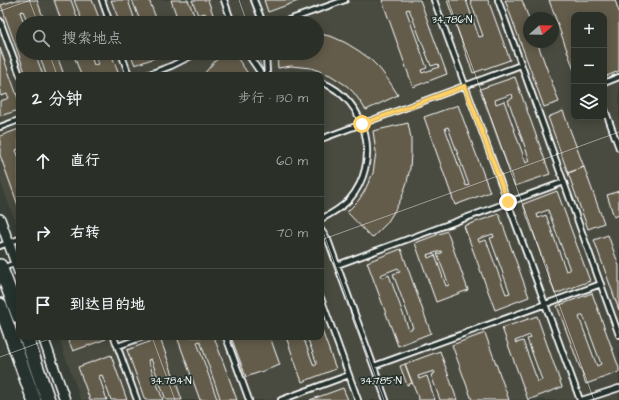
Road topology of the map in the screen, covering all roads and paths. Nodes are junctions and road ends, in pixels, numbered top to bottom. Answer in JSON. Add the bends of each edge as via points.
{"nodes":[{"id":1,"x":102,"y":0,"type":"edge"},
{"id":2,"x":224,"y":0,"type":"edge"},
{"id":3,"x":254,"y":0,"type":"edge"},
{"id":4,"x":345,"y":0,"type":"edge"},
{"id":5,"x":434,"y":0,"type":"edge"},
{"id":6,"x":498,"y":0,"type":"edge"},
{"id":7,"x":108,"y":16,"type":"edge"},
{"id":8,"x":230,"y":16,"type":"edge"},
{"id":9,"x":260,"y":16,"type":"edge"},
{"id":10,"x":300,"y":16,"type":"edge"},
{"id":11,"x":0,"y":20,"type":"edge"},
{"id":12,"x":124,"y":60,"type":"edge"},
{"id":13,"x":183,"y":60,"type":"edge"},
{"id":14,"x":252,"y":60,"type":"edge"},
{"id":15,"x":266,"y":60,"type":"edge"},
{"id":16,"x":521,"y":65,"type":"junction"},
{"id":17,"x":19,"y":72,"type":"edge"},
{"id":18,"x":128,"y":72,"type":"edge"},
{"id":19,"x":155,"y":72,"type":"edge"},
{"id":20,"x":260,"y":72,"type":"edge"},
{"id":21,"x":267,"y":72,"type":"edge"},
{"id":22,"x":619,"y":77,"type":"edge"},
{"id":23,"x":607,"y":81,"type":"edge"},
{"id":24,"x":324,"y":84,"type":"edge"},
{"id":25,"x":465,"y":86,"type":"junction"},
{"id":26,"x":607,"y":115,"type":"edge"},
{"id":27,"x":16,"y":121,"type":"edge"},
{"id":28,"x":362,"y":124,"type":"junction"},
{"id":29,"x":0,"y":127,"type":"edge"},
{"id":30,"x":324,"y":138,"type":"edge"},
{"id":31,"x":619,"y":148,"type":"edge"},
{"id":32,"x":564,"y":182,"type":"junction"},
{"id":33,"x":508,"y":202,"type":"junction"},
{"id":34,"x":324,"y":218,"type":"edge"},
{"id":35,"x":0,"y":219,"type":"edge"},
{"id":36,"x":324,"y":234,"type":"edge"},
{"id":37,"x":16,"y":240,"type":"edge"},
{"id":38,"x":4,"y":244,"type":"edge"},
{"id":39,"x":16,"y":263,"type":"edge"},
{"id":40,"x":337,"y":265,"type":"junction"},
{"id":41,"x":16,"y":266,"type":"edge"},
{"id":42,"x":0,"y":267,"type":"edge"},
{"id":43,"x":601,"y":284,"type":"junction"},
{"id":44,"x":545,"y":304,"type":"junction"},
{"id":45,"x":0,"y":305,"type":"edge"},
{"id":46,"x":324,"y":306,"type":"edge"},
{"id":47,"x":16,"y":309,"type":"edge"},
{"id":48,"x":619,"y":335,"type":"edge"},
{"id":49,"x":27,"y":340,"type":"edge"},
{"id":50,"x":44,"y":340,"type":"edge"},
{"id":51,"x":115,"y":340,"type":"edge"},
{"id":52,"x":135,"y":340,"type":"edge"},
{"id":53,"x":227,"y":340,"type":"edge"},
{"id":54,"x":118,"y":346,"type":"junction"},
{"id":55,"x":374,"y":366,"type":"junction"},
{"id":56,"x":349,"y":375,"type":"junction"},
{"id":57,"x":619,"y":388,"type":"edge"},
{"id":58,"x":34,"y":400,"type":"edge"},
{"id":59,"x":48,"y":400,"type":"edge"},
{"id":60,"x":65,"y":400,"type":"edge"},
{"id":61,"x":137,"y":400,"type":"edge"},
{"id":62,"x":249,"y":400,"type":"edge"},
{"id":63,"x":281,"y":400,"type":"edge"},
{"id":64,"x":358,"y":400,"type":"edge"},
{"id":65,"x":386,"y":400,"type":"edge"},
{"id":66,"x":581,"y":400,"type":"edge"}],
"edges":[{"from":1,"to":7,"type":"lane"},
{"from":2,"to":8,"type":"lane"},
{"from":3,"to":9,"type":"lane"},
{"from":4,"to":10,"type":"lane"},
{"from":5,"to":25,"type":"lane"},
{"from":6,"to":16,"type":"lane"},
{"from":11,"to":17,"type":"lane"},
{"from":12,"to":18,"type":"lane"},
{"from":13,"to":19,"type":"lane"},
{"from":14,"to":20,"type":"lane"},
{"from":15,"to":21,"type":"lane"},
{"from":16,"to":25,"type":"lane"},
{"from":16,"to":32,"type":"lane"},
{"from":22,"to":23,"type":"lane"},
{"from":24,"to":28,"type":"lane","via":[[335,89],[352,104]]},
{"from":25,"to":28,"type":"lane"},
{"from":25,"to":33,"type":"lane"},
{"from":26,"to":31,"type":"lane"},
{"from":27,"to":29,"type":"lane"},
{"from":28,"to":30,"type":"lane"},
{"from":28,"to":34,"type":"lane","via":[[368,146],[361,180],[349,200]]},
{"from":32,"to":33,"type":"lane"},
{"from":32,"to":43,"type":"lane"},
{"from":33,"to":40,"type":"lane"},
{"from":33,"to":44,"type":"lane"},
{"from":35,"to":38,"type":"street"},
{"from":36,"to":40,"type":"lane"},
{"from":37,"to":38,"type":"lane"},
{"from":38,"to":39,"type":"street"},
{"from":40,"to":55,"type":"lane"},
{"from":41,"to":42,"type":"lane"},
{"from":42,"to":47,"type":"street"},
{"from":43,"to":44,"type":"lane"},
{"from":43,"to":48,"type":"lane"},
{"from":44,"to":55,"type":"lane"},
{"from":44,"to":66,"type":"lane"},
{"from":45,"to":58,"type":"street"},
{"from":46,"to":56,"type":"lane"},
{"from":49,"to":59,"type":"street"},
{"from":50,"to":60,"type":"street"},
{"from":51,"to":54,"type":"lane"},
{"from":52,"to":54,"type":"lane"},
{"from":53,"to":62,"type":"lane"},
{"from":54,"to":61,"type":"lane"},
{"from":55,"to":65,"type":"lane"},
{"from":56,"to":63,"type":"lane"},
{"from":56,"to":64,"type":"lane"},
{"from":57,"to":66,"type":"lane"}]}
